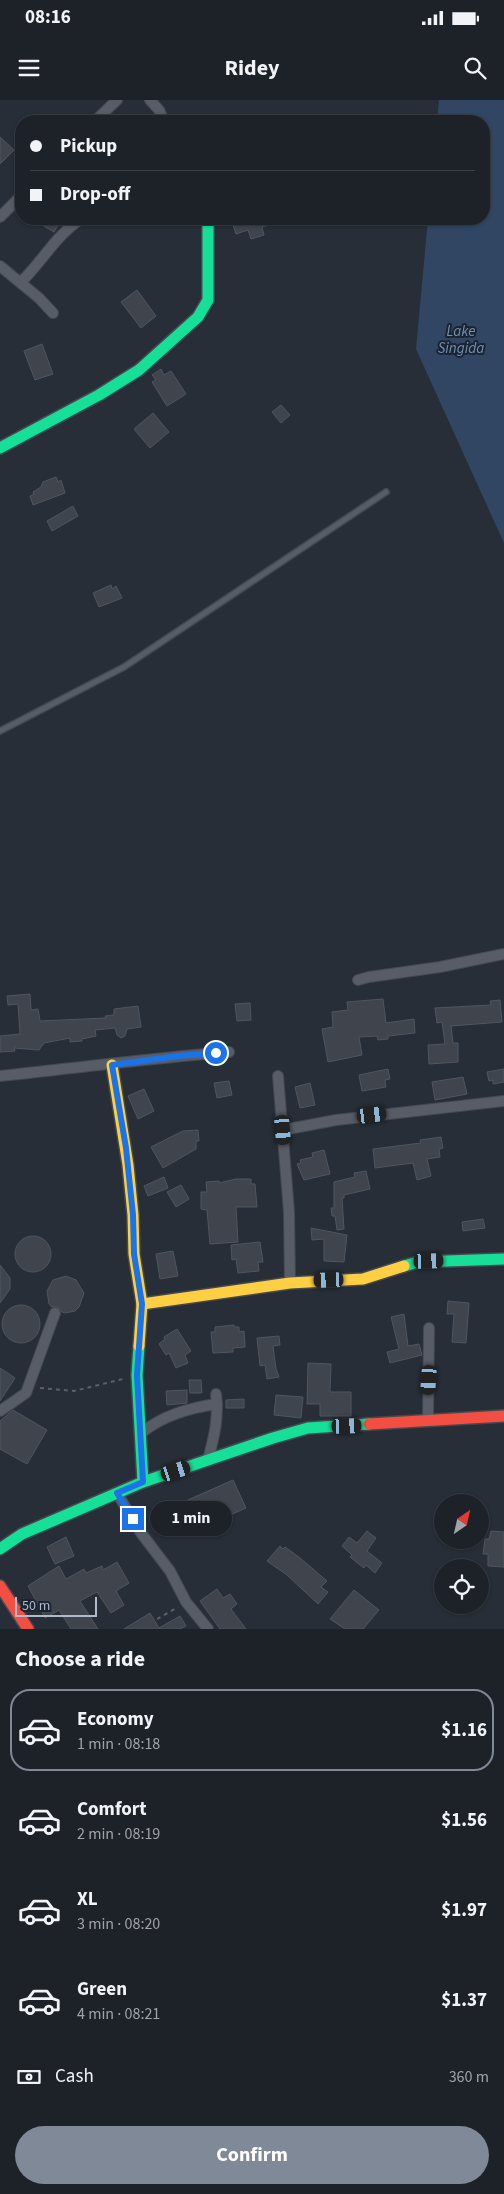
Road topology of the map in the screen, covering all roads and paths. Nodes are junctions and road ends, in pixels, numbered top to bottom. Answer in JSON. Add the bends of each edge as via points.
{"nodes":[{"id":1,"x":117,"y":100,"type":"edge"},
{"id":2,"x":150,"y":100,"type":"edge"},
{"id":3,"x":101,"y":115,"type":"edge"},
{"id":4,"x":161,"y":115,"type":"edge"},
{"id":5,"x":15,"y":202,"type":"edge"},
{"id":6,"x":0,"y":217,"type":"edge"},
{"id":7,"x":74,"y":225,"type":"edge"},
{"id":8,"x":208,"y":225,"type":"edge"},
{"id":9,"x":0,"y":266,"type":"edge"},
{"id":10,"x":21,"y":282,"type":"junction"},
{"id":11,"x":53,"y":313,"type":"dead end"},
{"id":12,"x":0,"y":448,"type":"edge"},
{"id":13,"x":386,"y":492,"type":"dead end"},
{"id":14,"x":0,"y":731,"type":"edge"},
{"id":15,"x":504,"y":954,"type":"edge"},
{"id":16,"x":358,"y":980,"type":"dead end"},
{"id":17,"x":229,"y":1052,"type":"dead end"},
{"id":18,"x":112,"y":1065,"type":"junction"},
{"id":19,"x":0,"y":1076,"type":"edge"},
{"id":20,"x":278,"y":1076,"type":"dead end"},
{"id":21,"x":504,"y":1101,"type":"edge"},
{"id":22,"x":283,"y":1130,"type":"junction"},
{"id":23,"x":504,"y":1259,"type":"edge"},
{"id":24,"x":290,"y":1283,"type":"junction"},
{"id":25,"x":142,"y":1304,"type":"junction"},
{"id":26,"x":55,"y":1313,"type":"dead end"},
{"id":27,"x":429,"y":1328,"type":"dead end"},
{"id":28,"x":137,"y":1375,"type":"junction"},
{"id":29,"x":26,"y":1393,"type":"junction"},
{"id":30,"x":0,"y":1411,"type":"edge"},
{"id":31,"x":504,"y":1416,"type":"edge"},
{"id":32,"x":428,"y":1420,"type":"junction"},
{"id":33,"x":141,"y":1432,"type":"junction"},
{"id":34,"x":208,"y":1460,"type":"junction"},
{"id":35,"x":143,"y":1482,"type":"junction"},
{"id":36,"x":117,"y":1493,"type":"junction"},
{"id":37,"x":0,"y":1550,"type":"edge"},
{"id":38,"x":0,"y":1586,"type":"edge"},
{"id":39,"x":186,"y":1602,"type":"junction"},
{"id":40,"x":157,"y":1619,"type":"dead end"},
{"id":41,"x":28,"y":1629,"type":"edge"},
{"id":42,"x":208,"y":1629,"type":"edge"}],
"edges":[{"from":1,"to":3,"type":"street"},
{"from":2,"to":4,"type":"street"},
{"from":5,"to":6,"type":"street"},
{"from":7,"to":10,"type":"street"},
{"from":8,"to":12,"type":"main road","via":[[208,300],[198,317],[139,370],[100,395]]},
{"from":9,"to":10,"type":"street"},
{"from":10,"to":11,"type":"street"},
{"from":13,"to":14,"type":"lane","via":[[124,667]]},
{"from":15,"to":16,"type":"street"},
{"from":17,"to":18,"type":"street"},
{"from":18,"to":19,"type":"street"},
{"from":18,"to":25,"type":"main road","via":[[126,1148],[134,1254]]},
{"from":20,"to":22,"type":"street"},
{"from":21,"to":22,"type":"street","via":[[336,1120]]},
{"from":22,"to":24,"type":"street"},
{"from":23,"to":24,"type":"main road","via":[[418,1262],[363,1279]]},
{"from":24,"to":25,"type":"main road"},
{"from":25,"to":28,"type":"main road"},
{"from":26,"to":29,"type":"street"},
{"from":27,"to":32,"type":"street"},
{"from":28,"to":29,"type":"path","via":[[79,1390],[37,1388]]},
{"from":28,"to":33,"type":"main road"},
{"from":29,"to":30,"type":"street"},
{"from":31,"to":32,"type":"main road"},
{"from":32,"to":34,"type":"main road","via":[[308,1428]]},
{"from":33,"to":34,"type":"street","via":[[165,1416],[217,1399],[217,1425]]},
{"from":33,"to":35,"type":"main road"},
{"from":34,"to":35,"type":"main road"},
{"from":35,"to":36,"type":"main road"},
{"from":36,"to":37,"type":"main road","via":[[22,1534]]},
{"from":36,"to":39,"type":"street","via":[[141,1533],[170,1570]]},
{"from":38,"to":41,"type":"main road"},
{"from":39,"to":40,"type":"path"},
{"from":39,"to":42,"type":"street"}]}
